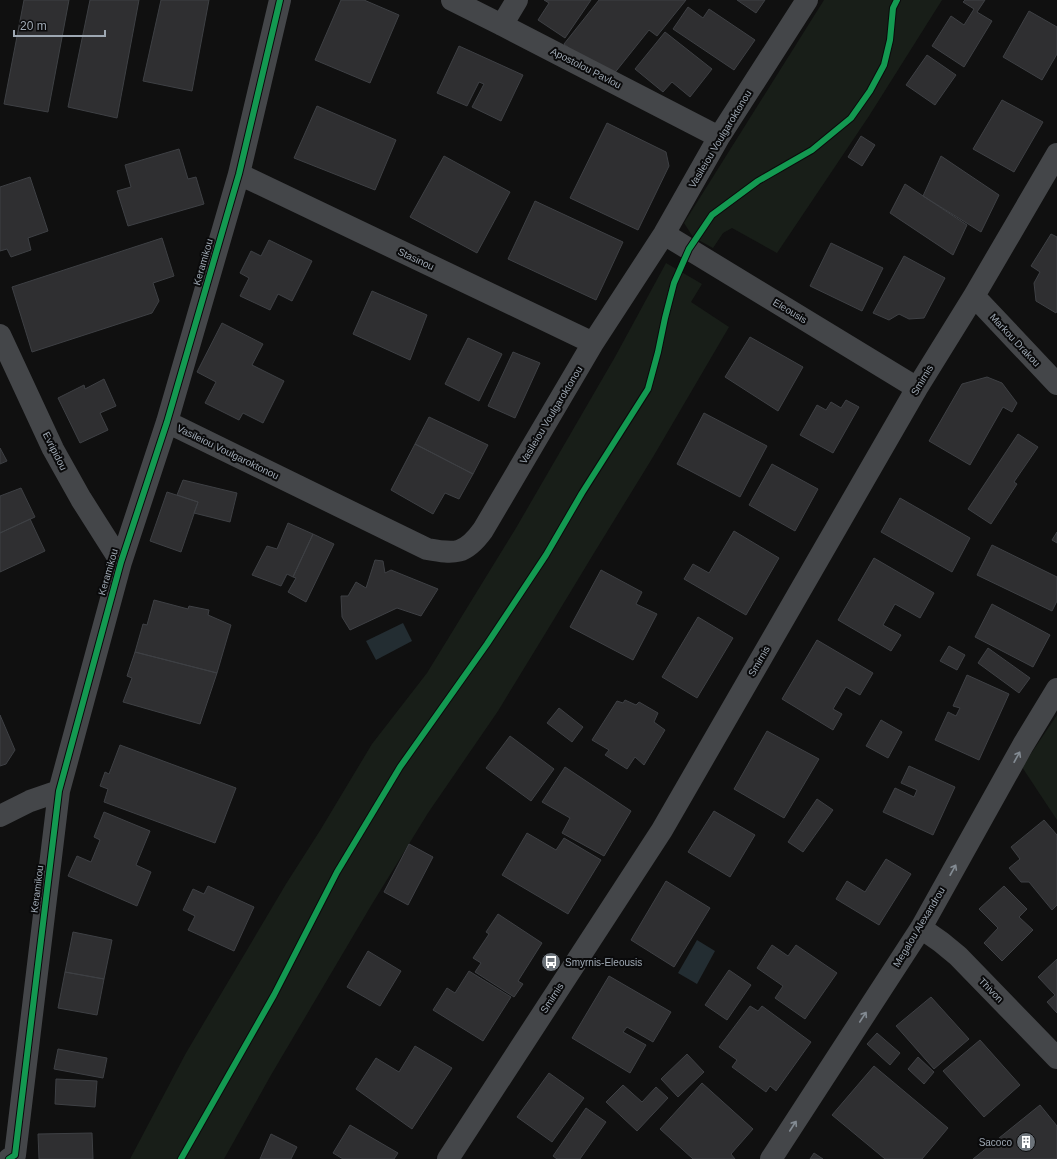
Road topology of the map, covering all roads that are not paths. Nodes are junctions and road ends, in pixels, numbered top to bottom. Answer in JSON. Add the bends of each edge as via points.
{"nodes":[{"id":1,"x":280,"y":0,"type":"edge"},
{"id":2,"x":452,"y":0,"type":"edge"},
{"id":3,"x":517,"y":0,"type":"edge"},
{"id":4,"x":807,"y":0,"type":"edge"},
{"id":5,"x":502,"y":25,"type":"junction"},
{"id":6,"x":719,"y":137,"type":"junction"},
{"id":7,"x":1057,"y":154,"type":"edge"},
{"id":8,"x":239,"y":174,"type":"junction"},
{"id":9,"x":664,"y":234,"type":"junction"},
{"id":10,"x":974,"y":296,"type":"junction"},
{"id":11,"x":0,"y":335,"type":"edge"},
{"id":12,"x":593,"y":343,"type":"junction"},
{"id":13,"x":1057,"y":384,"type":"edge"},
{"id":14,"x":917,"y":388,"type":"junction"},
{"id":15,"x":167,"y":422,"type":"junction"},
{"id":16,"x":121,"y":562,"type":"junction"},
{"id":17,"x":1057,"y":689,"type":"edge"},
{"id":18,"x":59,"y":791,"type":"junction"},
{"id":19,"x":0,"y":816,"type":"edge"},
{"id":20,"x":921,"y":928,"type":"junction"},
{"id":21,"x":1057,"y":1058,"type":"edge"},
{"id":22,"x":9,"y":1159,"type":"edge"},
{"id":23,"x":448,"y":1159,"type":"edge"},
{"id":24,"x":771,"y":1159,"type":"edge"}],
"edges":[{"from":1,"to":8,"type":"street","name":"Keramikou"},
{"from":2,"to":5,"type":"street","name":"Apostolou Pavlou"},
{"from":3,"to":5,"type":"street"},
{"from":4,"to":6,"type":"street","name":"Vasileiou Voulgaroktonou"},
{"from":5,"to":6,"type":"street","name":"Apostolou Pavlou"},
{"from":6,"to":9,"type":"street","name":"Vasileiou Voulgaroktonou"},
{"from":7,"to":10,"type":"street","name":"Smirnis"},
{"from":8,"to":12,"type":"street","name":"Stasinou"},
{"from":8,"to":15,"type":"street","name":"Keramikou"},
{"from":9,"to":12,"type":"street","name":"Vasileiou Voulgaroktonou"},
{"from":9,"to":14,"type":"street","name":"Eleousis"},
{"from":10,"to":13,"type":"street","name":"Markou Drakou"},
{"from":10,"to":14,"type":"street","name":"Smirnis"},
{"from":11,"to":16,"type":"street","name":"Evripidou","via":[[53,449]]},
{"from":12,"to":15,"type":"street","name":"Vasileiou Voulgaroktonou","via":[[475,542],[465,549],[452,553],[427,549]]},
{"from":14,"to":23,"type":"street","name":"Smirnis","via":[[662,830]]},
{"from":15,"to":16,"type":"street","name":"Keramikou"},
{"from":16,"to":18,"type":"street","name":"Keramikou"},
{"from":20,"to":17,"type":"street","name":"Megalou Alexandrou","one_way":true},
{"from":18,"to":19,"type":"street","via":[[30,801]]},
{"from":18,"to":22,"type":"street","name":"Keramikou","via":[[15,1155]]},
{"from":20,"to":21,"type":"street","name":"Thivon","via":[[958,956]]},
{"from":24,"to":20,"type":"street","name":"Megalou Alexandrou","one_way":true}]}
